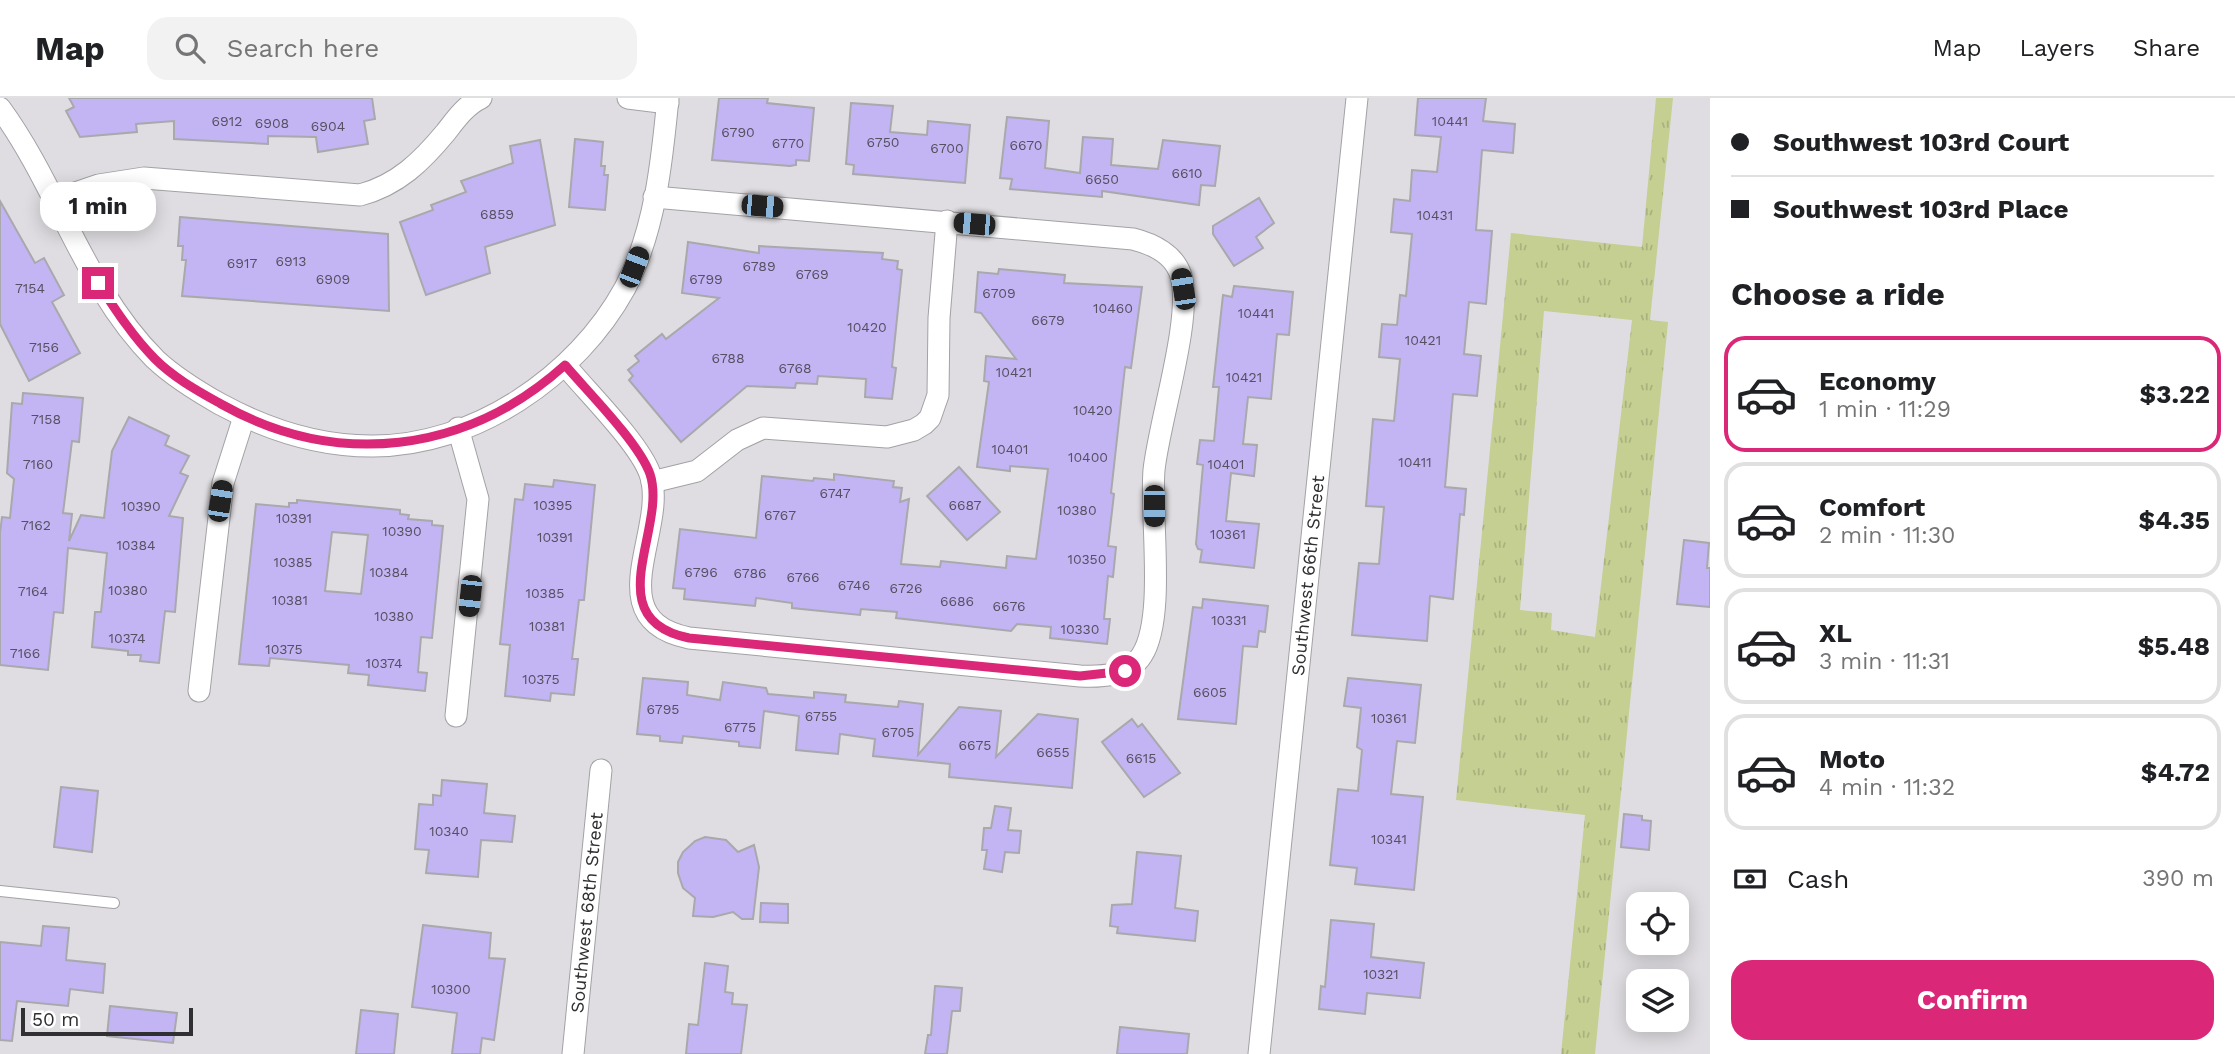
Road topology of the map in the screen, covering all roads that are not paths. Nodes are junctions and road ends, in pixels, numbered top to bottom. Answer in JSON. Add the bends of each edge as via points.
{"nodes":[{"id":1,"x":481,"y":98,"type":"edge"},
{"id":2,"x":628,"y":98,"type":"edge"},
{"id":3,"x":1357,"y":98,"type":"edge"},
{"id":4,"x":668,"y":100,"type":"edge"},
{"id":5,"x":0,"y":108,"type":"edge"},
{"id":6,"x":654,"y":197,"type":"junction"},
{"id":7,"x":52,"y":201,"type":"junction"},
{"id":8,"x":947,"y":221,"type":"junction"},
{"id":9,"x":565,"y":365,"type":"junction"},
{"id":10,"x":244,"y":417,"type":"junction"},
{"id":11,"x":458,"y":428,"type":"junction"},
{"id":12,"x":652,"y":482,"type":"junction"},
{"id":13,"x":199,"y":691,"type":"dead end"},
{"id":14,"x":456,"y":716,"type":"dead end"},
{"id":15,"x":601,"y":770,"type":"dead end"},
{"id":16,"x":0,"y":891,"type":"edge"},
{"id":17,"x":114,"y":903,"type":"dead end"},
{"id":18,"x":572,"y":1054,"type":"edge"},
{"id":19,"x":1259,"y":1054,"type":"edge"}],
"edges":[{"from":1,"to":7,"type":"street","via":[[465,108],[403,176],[360,195],[144,178],[99,185]]},
{"from":2,"to":4,"type":"street"},
{"from":3,"to":19,"type":"street","name":"Southwest 66th Street"},
{"from":4,"to":6,"type":"street"},
{"from":5,"to":7,"type":"street"},
{"from":6,"to":8,"type":"street"},
{"from":6,"to":9,"type":"street","via":[[640,252],[624,288]]},
{"from":7,"to":10,"type":"street","via":[[98,283],[138,340],[177,377]]},
{"from":8,"to":12,"type":"street","via":[[938,395],[924,424],[887,437],[763,428],[737,440],[697,471]]},
{"from":8,"to":12,"type":"street","via":[[1133,239],[1152,245],[1175,263],[1181,275],[1175,360],[1156,450],[1152,616],[1147,645],[1135,664],[1125,671],[1094,677],[689,638],[665,631],[648,617],[641,587]]},
{"from":9,"to":11,"type":"street","via":[[511,405]]},
{"from":9,"to":12,"type":"street","via":[[637,452]]},
{"from":10,"to":11,"type":"street","via":[[273,429],[355,445],[400,444]]},
{"from":10,"to":13,"type":"street","via":[[223,483]]},
{"from":11,"to":14,"type":"street","via":[[475,481],[478,510]]},
{"from":15,"to":18,"type":"street","name":"Southwest 68th Street"},
{"from":16,"to":17,"type":"lane"}]}
